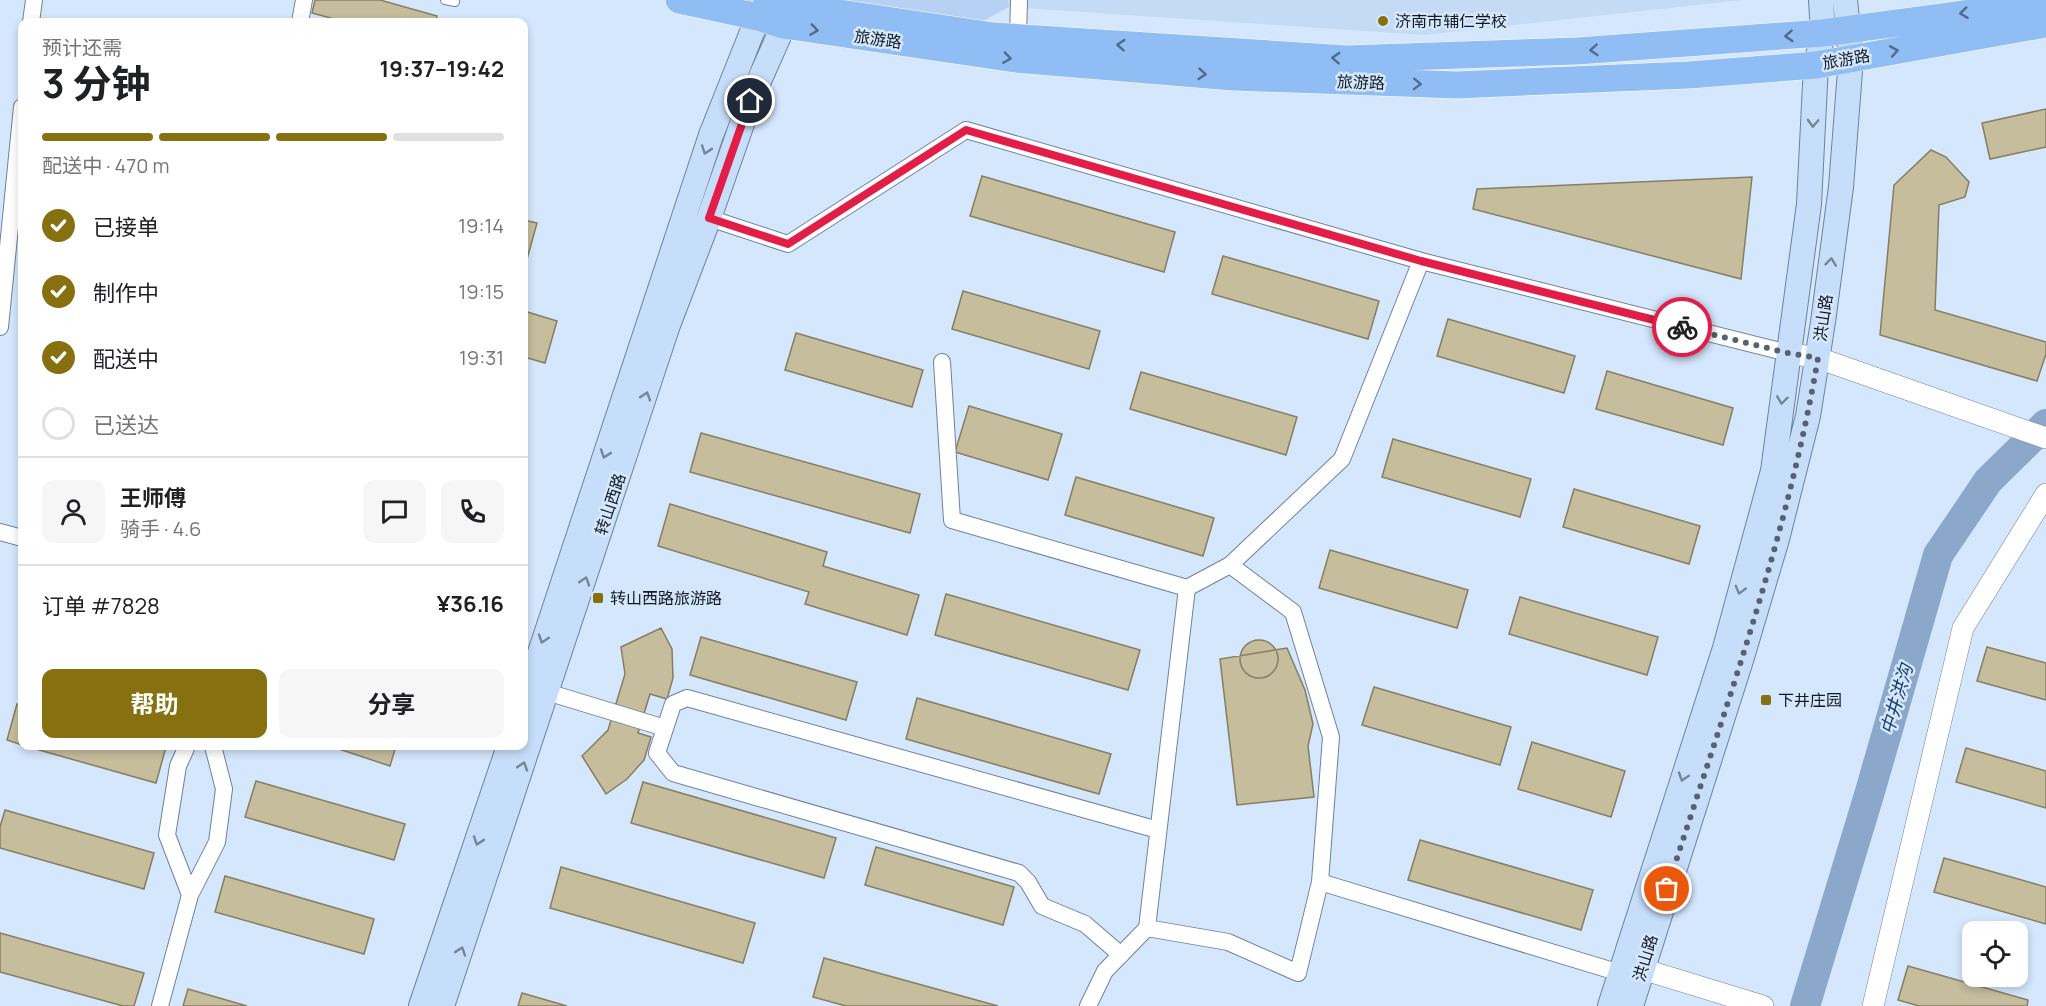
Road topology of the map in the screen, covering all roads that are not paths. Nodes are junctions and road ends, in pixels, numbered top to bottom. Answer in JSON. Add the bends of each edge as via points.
{"nodes":[{"id":1,"x":33,"y":0,"type":"edge"},
{"id":2,"x":304,"y":0,"type":"edge"},
{"id":3,"x":445,"y":0,"type":"edge"},
{"id":4,"x":679,"y":0,"type":"edge"},
{"id":5,"x":1019,"y":0,"type":"edge"},
{"id":6,"x":1821,"y":0,"type":"edge"},
{"id":7,"x":1845,"y":0,"type":"edge"},
{"id":8,"x":2043,"y":0,"type":"edge"},
{"id":9,"x":455,"y":2,"type":"dead end"},
{"id":10,"x":772,"y":10,"type":"edge"},
{"id":11,"x":31,"y":18,"type":"edge"},
{"id":12,"x":301,"y":18,"type":"edge"},
{"id":13,"x":2046,"y":24,"type":"edge"},
{"id":14,"x":1835,"y":31,"type":"junction"},
{"id":15,"x":1018,"y":38,"type":"junction"},
{"id":16,"x":1851,"y":58,"type":"junction"},
{"id":17,"x":1816,"y":65,"type":"junction"},
{"id":18,"x":18,"y":147,"type":"edge"},
{"id":19,"x":709,"y":218,"type":"junction"},
{"id":20,"x":1421,"y":261,"type":"junction"},
{"id":21,"x":0,"y":327,"type":"edge"},
{"id":22,"x":1788,"y":353,"type":"junction"},
{"id":23,"x":1818,"y":358,"type":"junction"},
{"id":24,"x":942,"y":362,"type":"dead end"},
{"id":25,"x":2046,"y":438,"type":"edge"},
{"id":26,"x":2046,"y":494,"type":"edge"},
{"id":27,"x":0,"y":532,"type":"edge"},
{"id":28,"x":18,"y":537,"type":"edge"},
{"id":29,"x":1230,"y":565,"type":"junction"},
{"id":30,"x":1187,"y":588,"type":"junction"},
{"id":31,"x":531,"y":691,"type":"edge"},
{"id":32,"x":665,"y":728,"type":"junction"},
{"id":33,"x":185,"y":750,"type":"edge"},
{"id":34,"x":214,"y":750,"type":"edge"},
{"id":35,"x":508,"y":750,"type":"edge"},
{"id":36,"x":514,"y":750,"type":"edge"},
{"id":37,"x":1158,"y":830,"type":"junction"},
{"id":38,"x":1320,"y":882,"type":"junction"},
{"id":39,"x":190,"y":895,"type":"junction"},
{"id":40,"x":1146,"y":928,"type":"junction"},
{"id":41,"x":1121,"y":954,"type":"junction"},
{"id":42,"x":1631,"y":971,"type":"junction"},
{"id":43,"x":160,"y":1006,"type":"edge"},
{"id":44,"x":421,"y":1006,"type":"edge"},
{"id":45,"x":442,"y":1006,"type":"edge"},
{"id":46,"x":1088,"y":1006,"type":"edge"},
{"id":47,"x":1610,"y":1006,"type":"edge"},
{"id":48,"x":1631,"y":1006,"type":"edge"},
{"id":49,"x":1763,"y":1006,"type":"edge"},
{"id":50,"x":1873,"y":1006,"type":"edge"}],
"edges":[{"from":1,"to":11,"type":"street"},
{"from":2,"to":12,"type":"street"},
{"from":3,"to":9,"type":"lane"},
{"from":4,"to":10,"type":"main road","name":"旅游路"},
{"from":5,"to":15,"type":"street"},
{"from":6,"to":14,"type":"main road","name":"洪山路"},
{"from":7,"to":14,"type":"main road","name":"洪山路"},
{"from":8,"to":14,"type":"main road","name":"旅游路","one_way":true},
{"from":10,"to":15,"type":"main road","name":"旅游路"},
{"from":10,"to":17,"type":"main road","name":"旅游路","one_way":true,"via":[[1015,59],[1233,77],[1457,85]]},
{"from":10,"to":19,"type":"main road","name":"转山西路","via":[[750,101]]},
{"from":10,"to":31,"type":"main road","name":"转山西路","one_way":true,"via":[[704,156]]},
{"from":16,"to":13,"type":"main road","name":"旅游路","one_way":true},
{"from":14,"to":15,"type":"main road","name":"旅游路","one_way":true,"via":[[1577,51],[1347,59]]},
{"from":14,"to":16,"type":"main road","name":"洪山路"},
{"from":14,"to":17,"type":"main road","name":"洪山路"},
{"from":16,"to":17,"type":"main road","name":"旅游路"},
{"from":23,"to":16,"type":"main road","name":"洪山路","one_way":true,"via":[[1841,187]]},
{"from":17,"to":22,"type":"main road","name":"洪山路","one_way":true,"via":[[1809,204]]},
{"from":18,"to":21,"type":"street"},
{"from":19,"to":20,"type":"street","via":[[788,244],[966,130]]},
{"from":31,"to":19,"type":"main road","name":"转山西路","one_way":true},
{"from":20,"to":22,"type":"street"},
{"from":20,"to":29,"type":"street","via":[[1342,459]]},
{"from":22,"to":23,"type":"street"},
{"from":22,"to":42,"type":"main road","name":"洪山路","one_way":true,"via":[[1773,471]]},
{"from":23,"to":25,"type":"street"},
{"from":23,"to":42,"type":"main road","name":"洪山路","via":[[1778,539],[1742,657]]},
{"from":24,"to":30,"type":"street","via":[[952,520]]},
{"from":26,"to":50,"type":"street","via":[[1963,628]]},
{"from":27,"to":28,"type":"street"},
{"from":29,"to":30,"type":"street"},
{"from":29,"to":38,"type":"street","via":[[1293,612],[1330,737]]},
{"from":30,"to":37,"type":"street"},
{"from":31,"to":32,"type":"street"},
{"from":32,"to":37,"type":"street","via":[[673,704],[687,698]]},
{"from":32,"to":41,"type":"street","via":[[657,753],[673,773],[1019,873],[1042,906],[1085,924]]},
{"from":33,"to":39,"type":"street","via":[[178,766],[167,835]]},
{"from":34,"to":39,"type":"street","via":[[224,789],[217,842]]},
{"from":35,"to":44,"type":"main road","one_way":true},
{"from":45,"to":36,"type":"main road","name":"转山西路","one_way":true},
{"from":37,"to":40,"type":"street"},
{"from":38,"to":40,"type":"street","via":[[1298,973],[1228,942]]},
{"from":38,"to":42,"type":"street"},
{"from":39,"to":43,"type":"street"},
{"from":40,"to":41,"type":"street"},
{"from":41,"to":46,"type":"street","via":[[1105,971]]},
{"from":42,"to":47,"type":"main road","name":"洪山路"},
{"from":42,"to":48,"type":"main road","name":"洪山路"},
{"from":42,"to":49,"type":"street"}]}
